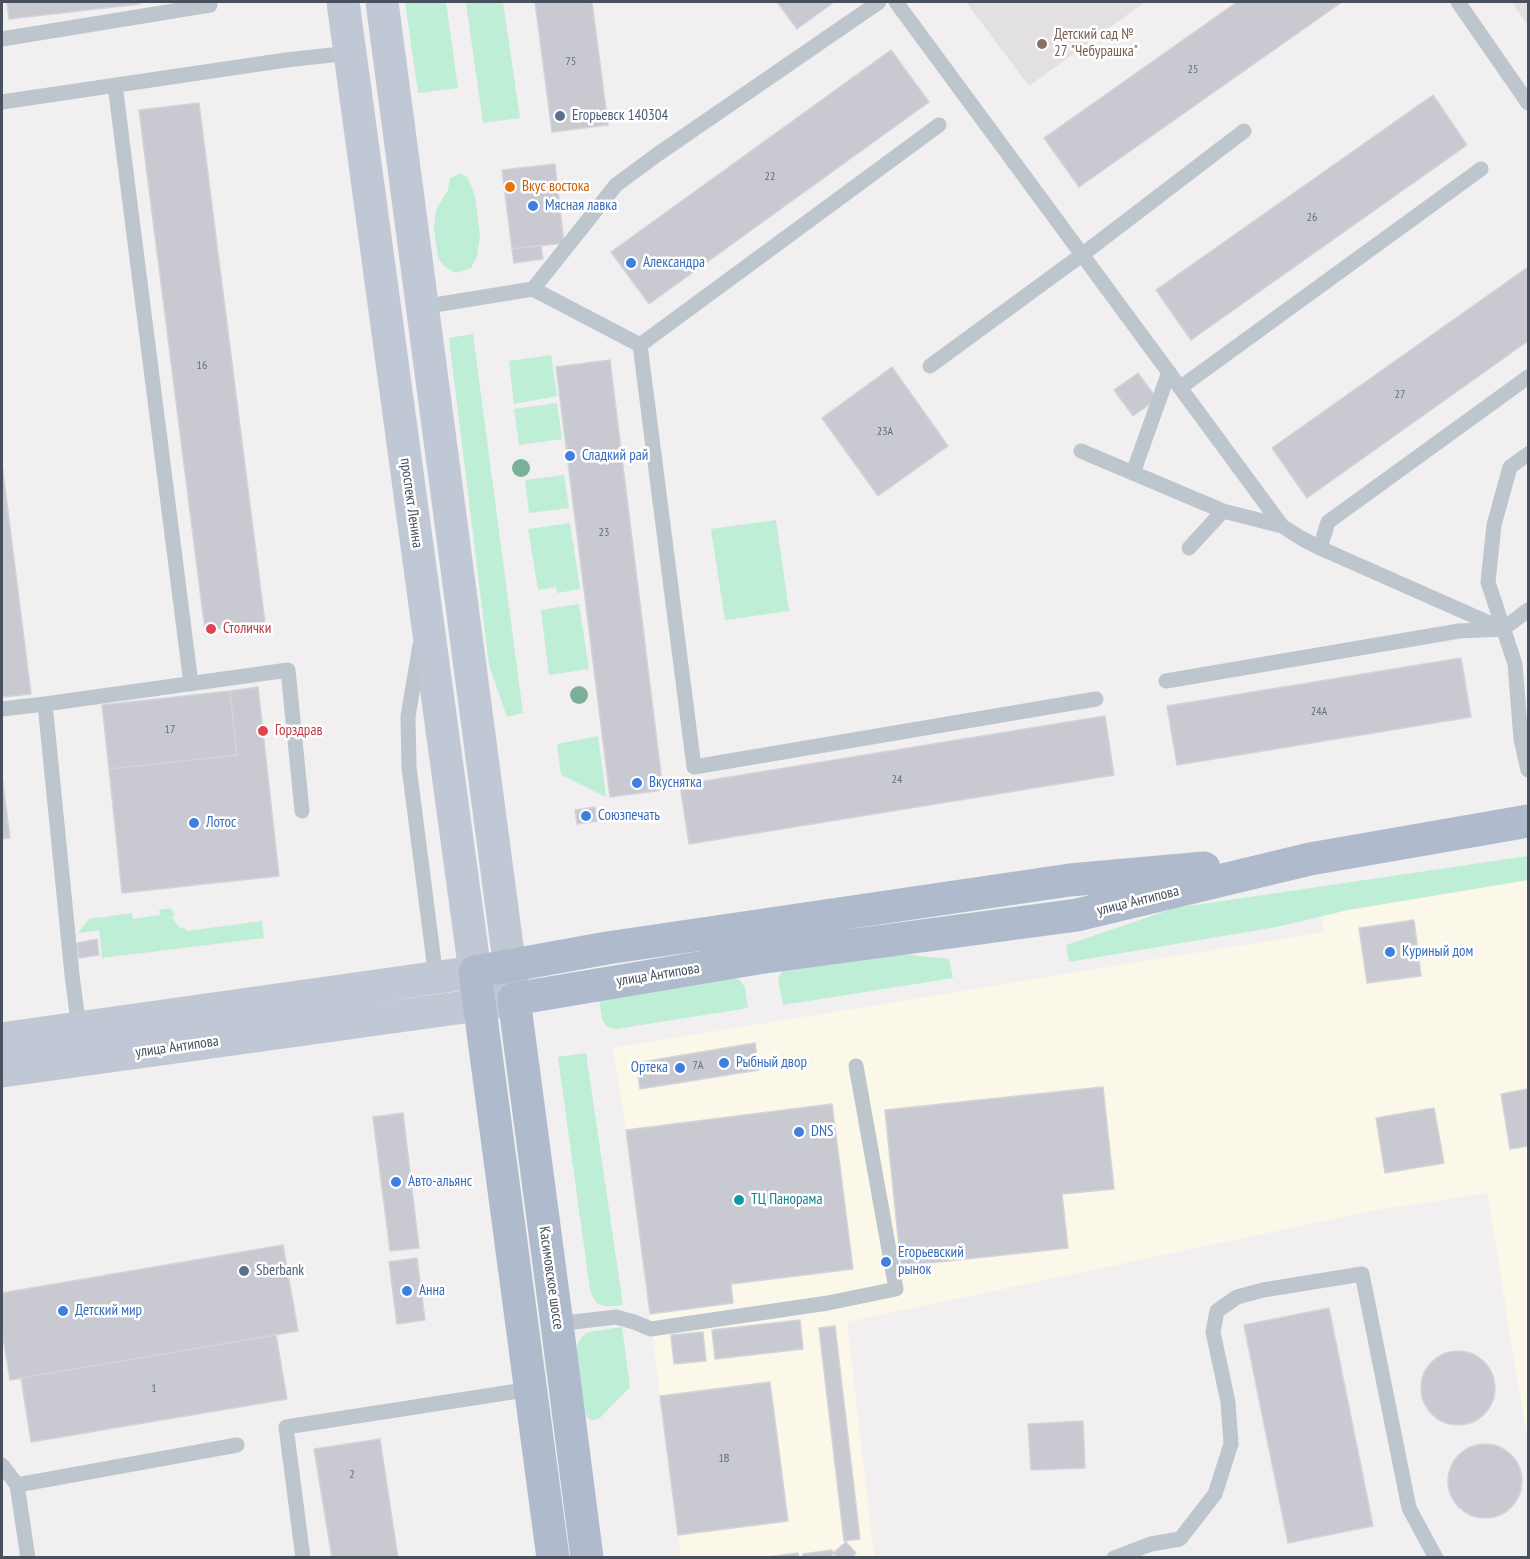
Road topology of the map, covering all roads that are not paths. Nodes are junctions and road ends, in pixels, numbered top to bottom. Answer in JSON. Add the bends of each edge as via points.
{"nodes":[{"id":1,"x":343,"y":2,"type":"edge"},
{"id":2,"x":382,"y":2,"type":"edge"},
{"id":3,"x":879,"y":2,"type":"edge"},
{"id":4,"x":896,"y":2,"type":"edge"},
{"id":5,"x":1458,"y":2,"type":"edge"},
{"id":6,"x":210,"y":5,"type":"dead end"},
{"id":7,"x":2,"y":39,"type":"edge"},
{"id":8,"x":350,"y":53,"type":"junction"},
{"id":9,"x":115,"y":85,"type":"junction"},
{"id":10,"x":2,"y":102,"type":"edge"},
{"id":11,"x":1528,"y":104,"type":"edge"},
{"id":12,"x":939,"y":125,"type":"dead end"},
{"id":13,"x":1244,"y":131,"type":"dead end"},
{"id":14,"x":1481,"y":169,"type":"dead end"},
{"id":15,"x":1083,"y":254,"type":"junction"},
{"id":16,"x":533,"y":289,"type":"junction"},
{"id":17,"x":422,"y":307,"type":"junction"},
{"id":18,"x":640,"y":345,"type":"junction"},
{"id":19,"x":930,"y":366,"type":"dead end"},
{"id":20,"x":1169,"y":372,"type":"junction"},
{"id":21,"x":1528,"y":376,"type":"edge"},
{"id":22,"x":1180,"y":387,"type":"junction"},
{"id":23,"x":1081,"y":451,"type":"dead end"},
{"id":24,"x":1528,"y":453,"type":"edge"},
{"id":25,"x":1133,"y":473,"type":"junction"},
{"id":26,"x":1223,"y":511,"type":"junction"},
{"id":27,"x":1282,"y":526,"type":"junction"},
{"id":28,"x":1189,"y":548,"type":"dead end"},
{"id":29,"x":1320,"y":548,"type":"junction"},
{"id":30,"x":1528,"y":610,"type":"edge"},
{"id":31,"x":425,"y":612,"type":"junction"},
{"id":32,"x":1503,"y":628,"type":"junction"},
{"id":33,"x":1166,"y":681,"type":"dead end"},
{"id":34,"x":191,"y":684,"type":"junction"},
{"id":35,"x":1096,"y":699,"type":"dead end"},
{"id":36,"x":45,"y":704,"type":"junction"},
{"id":37,"x":2,"y":709,"type":"edge"},
{"id":38,"x":1528,"y":770,"type":"edge"},
{"id":39,"x":302,"y":811,"type":"dead end"},
{"id":40,"x":1528,"y":821,"type":"edge"},
{"id":41,"x":1310,"y":860,"type":"junction"},
{"id":42,"x":510,"y":965,"type":"junction"},
{"id":43,"x":475,"y":972,"type":"junction"},
{"id":44,"x":436,"y":978,"type":"junction"},
{"id":45,"x":514,"y":999,"type":"junction"},
{"id":46,"x":479,"y":1005,"type":"junction"},
{"id":47,"x":79,"y":1028,"type":"junction"},
{"id":48,"x":2,"y":1039,"type":"edge"},
{"id":49,"x":856,"y":1066,"type":"dead end"},
{"id":50,"x":2,"y":1071,"type":"edge"},
{"id":51,"x":557,"y":1324,"type":"junction"},
{"id":52,"x":531,"y":1389,"type":"junction"},
{"id":53,"x":237,"y":1445,"type":"dead end"},
{"id":54,"x":2,"y":1465,"type":"edge"},
{"id":55,"x":17,"y":1485,"type":"junction"},
{"id":56,"x":28,"y":1557,"type":"edge"},
{"id":57,"x":303,"y":1557,"type":"edge"},
{"id":58,"x":553,"y":1557,"type":"edge"},
{"id":59,"x":587,"y":1557,"type":"edge"},
{"id":60,"x":1114,"y":1557,"type":"edge"},
{"id":61,"x":1436,"y":1557,"type":"edge"}],
"edges":[{"from":1,"to":8,"type":"main road","name":"проспект Ленина"},
{"from":2,"to":17,"type":"main road"},
{"from":3,"to":16,"type":"lane","via":[[616,185]]},
{"from":4,"to":15,"type":"lane"},
{"from":5,"to":11,"type":"lane"},
{"from":6,"to":7,"type":"lane"},
{"from":8,"to":9,"type":"lane"},
{"from":8,"to":31,"type":"main road","name":"проспект Ленина"},
{"from":9,"to":10,"type":"lane"},
{"from":9,"to":34,"type":"lane"},
{"from":12,"to":18,"type":"lane"},
{"from":13,"to":15,"type":"lane"},
{"from":14,"to":22,"type":"lane"},
{"from":15,"to":19,"type":"lane"},
{"from":15,"to":20,"type":"lane"},
{"from":16,"to":17,"type":"lane"},
{"from":16,"to":18,"type":"lane"},
{"from":17,"to":42,"type":"main road"},
{"from":18,"to":35,"type":"lane","via":[[694,767]]},
{"from":20,"to":22,"type":"lane"},
{"from":20,"to":25,"type":"lane"},
{"from":21,"to":29,"type":"lane","via":[[1328,522]]},
{"from":22,"to":27,"type":"lane"},
{"from":23,"to":25,"type":"lane"},
{"from":24,"to":32,"type":"lane","via":[[1510,467],[1494,525],[1488,582]]},
{"from":25,"to":26,"type":"lane"},
{"from":26,"to":27,"type":"lane"},
{"from":26,"to":28,"type":"lane"},
{"from":27,"to":29,"type":"lane"},
{"from":29,"to":32,"type":"lane"},
{"from":30,"to":32,"type":"lane"},
{"from":31,"to":43,"type":"main road","name":"проспект Ленина"},
{"from":31,"to":44,"type":"lane","via":[[408,716],[409,767]]},
{"from":32,"to":33,"type":"lane","via":[[1459,631]]},
{"from":32,"to":38,"type":"lane","via":[[1515,664],[1521,739]]},
{"from":34,"to":36,"type":"lane"},
{"from":34,"to":39,"type":"lane","via":[[288,670]]},
{"from":36,"to":37,"type":"lane"},
{"from":36,"to":47,"type":"lane"},
{"from":40,"to":41,"type":"main road","name":"улица Антипова"},
{"from":41,"to":42,"type":"main road","name":"улица Антипова","via":[[1070,880]]},
{"from":41,"to":45,"type":"main road","name":"улица Антипова","via":[[1077,915],[758,958]]},
{"from":42,"to":43,"type":"main road","name":"улица Антипова"},
{"from":42,"to":45,"type":"main road"},
{"from":43,"to":44,"type":"main road","name":"улица Антипова"},
{"from":43,"to":46,"type":"main road","name":"проспект Ленина"},
{"from":44,"to":47,"type":"main road","name":"улица Антипова"},
{"from":45,"to":46,"type":"main road","name":"улица Антипова"},
{"from":45,"to":51,"type":"main road","name":"Касимовское шоссе"},
{"from":46,"to":50,"type":"main road","name":"улица Антипова"},
{"from":46,"to":52,"type":"main road"},
{"from":47,"to":48,"type":"main road","name":"улица Антипова"},
{"from":49,"to":51,"type":"lane","via":[[896,1289],[828,1304],[651,1329],[616,1317]]},
{"from":51,"to":59,"type":"main road","name":"Касимовское шоссе"},
{"from":52,"to":57,"type":"lane","via":[[286,1427]]},
{"from":52,"to":58,"type":"main road"},
{"from":53,"to":55,"type":"lane"},
{"from":54,"to":55,"type":"lane"},
{"from":55,"to":56,"type":"lane"},
{"from":60,"to":61,"type":"lane","via":[[1180,1539],[1215,1494],[1231,1444],[1228,1402],[1213,1332],[1217,1311],[1237,1297],[1263,1290],[1362,1274],[1409,1508]]}]}
